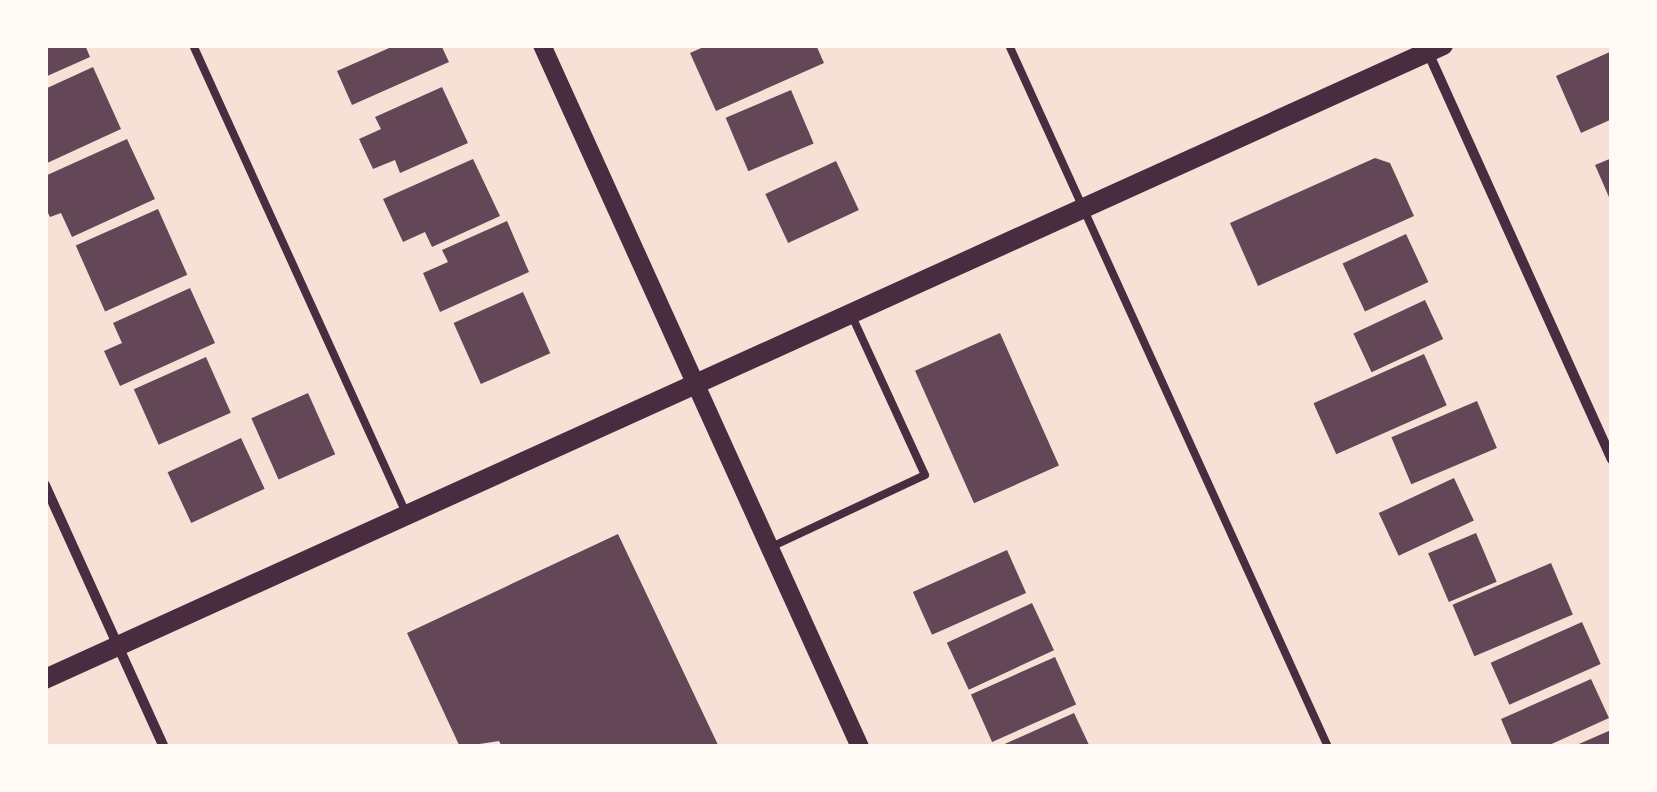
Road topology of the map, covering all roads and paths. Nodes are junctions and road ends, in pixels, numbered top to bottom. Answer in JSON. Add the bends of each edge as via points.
{"nodes":[{"id":1,"x":193,"y":45,"type":"edge"},
{"id":2,"x":542,"y":45,"type":"edge"},
{"id":3,"x":1009,"y":45,"type":"edge"},
{"id":4,"x":1432,"y":47,"type":"edge"},
{"id":5,"x":1083,"y":206,"type":"junction"},
{"id":6,"x":850,"y":310,"type":"junction"},
{"id":7,"x":694,"y":380,"type":"junction"},
{"id":8,"x":1612,"y":459,"type":"edge"},
{"id":9,"x":45,"y":485,"type":"edge"},
{"id":10,"x":406,"y":513,"type":"junction"},
{"id":11,"x":769,"y":548,"type":"junction"},
{"id":12,"x":118,"y":646,"type":"junction"},
{"id":13,"x":45,"y":679,"type":"edge"},
{"id":14,"x":164,"y":747,"type":"edge"},
{"id":15,"x":860,"y":747,"type":"edge"},
{"id":16,"x":1328,"y":747,"type":"edge"}],
"edges":[{"from":1,"to":10,"type":"lane"},
{"from":2,"to":7,"type":"street"},
{"from":3,"to":5,"type":"lane"},
{"from":4,"to":5,"type":"main road"},
{"from":4,"to":8,"type":"street"},
{"from":5,"to":6,"type":"main road"},
{"from":5,"to":16,"type":"lane"},
{"from":6,"to":7,"type":"main road"},
{"from":6,"to":11,"type":"lane","via":[[926,475]]},
{"from":7,"to":10,"type":"main road"},
{"from":7,"to":11,"type":"street"},
{"from":9,"to":12,"type":"street"},
{"from":10,"to":12,"type":"main road"},
{"from":11,"to":15,"type":"street"},
{"from":12,"to":13,"type":"main road"},
{"from":12,"to":14,"type":"street"}]}
